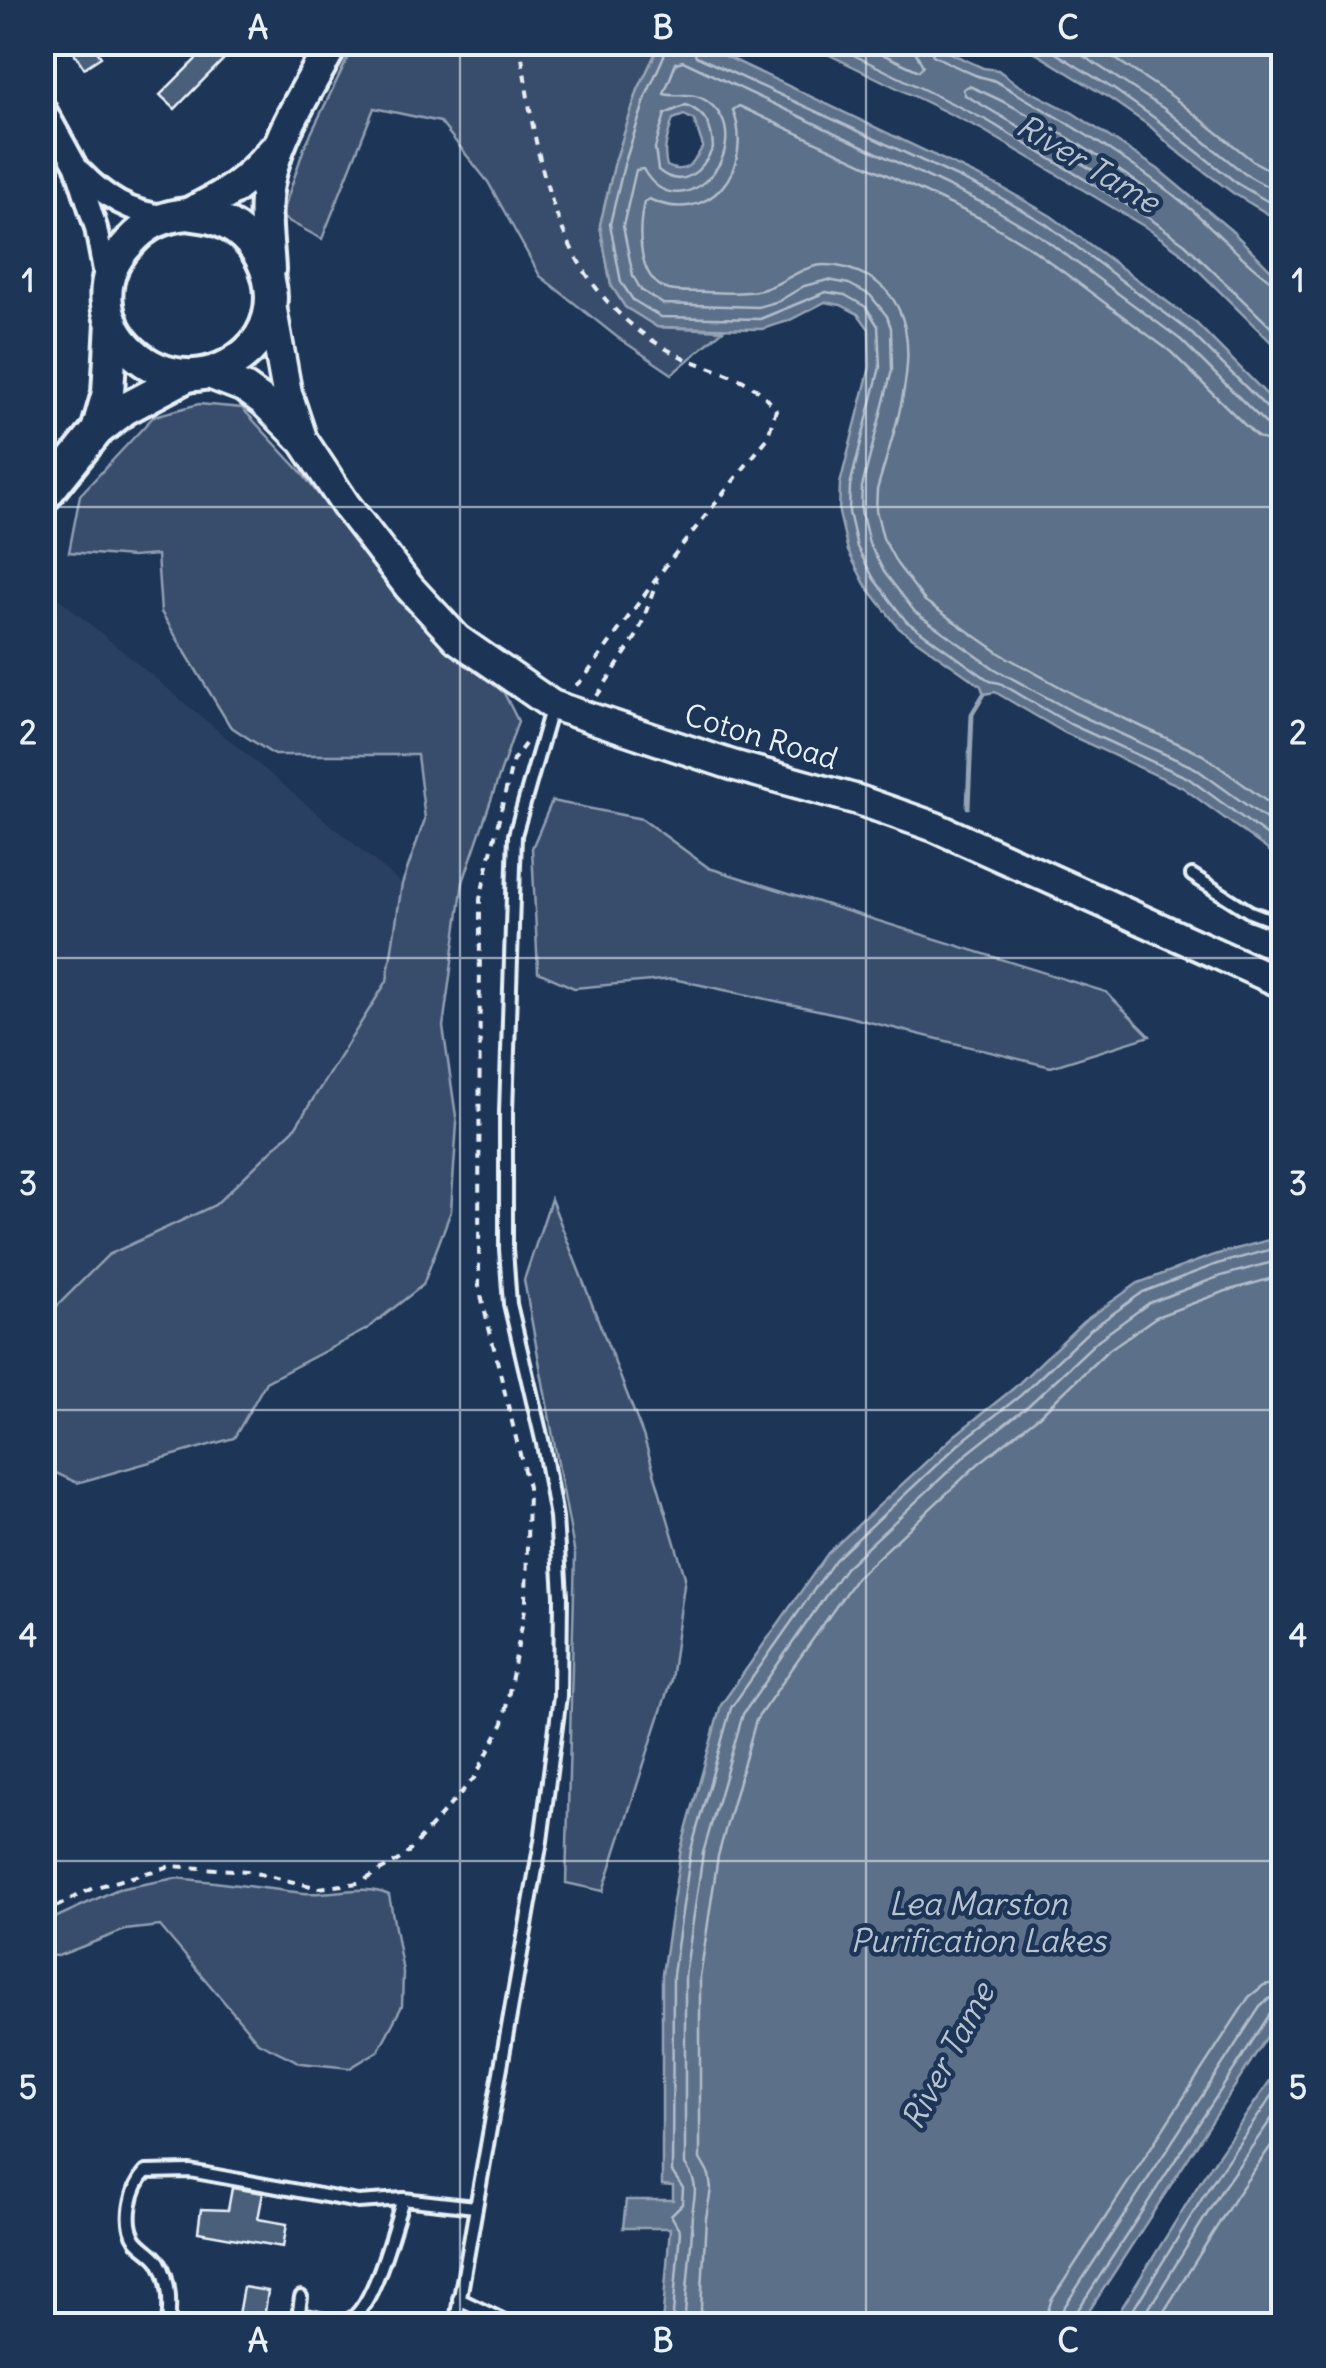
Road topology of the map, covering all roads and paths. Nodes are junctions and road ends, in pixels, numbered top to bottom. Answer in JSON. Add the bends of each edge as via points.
{"nodes":[{"id":1,"x":334,"y":42,"type":"edge"},
{"id":2,"x":520,"y":42,"type":"edge"},
{"id":3,"x":42,"y":64,"type":"edge"},
{"id":4,"x":49,"y":100,"type":"edge"},
{"id":5,"x":282,"y":140,"type":"junction"},
{"id":6,"x":76,"y":166,"type":"junction"},
{"id":7,"x":178,"y":215,"type":"junction"},
{"id":8,"x":270,"y":278,"type":"junction"},
{"id":9,"x":107,"y":288,"type":"junction"},
{"id":10,"x":272,"y":310,"type":"junction"},
{"id":11,"x":112,"y":322,"type":"junction"},
{"id":12,"x":199,"y":375,"type":"junction"},
{"id":13,"x":97,"y":431,"type":"junction"},
{"id":14,"x":304,"y":442,"type":"junction"},
{"id":15,"x":42,"y":500,"type":"edge"},
{"id":16,"x":666,"y":564,"type":"junction"},
{"id":17,"x":552,"y":704,"type":"junction"},
{"id":18,"x":582,"y":715,"type":"junction"},
{"id":19,"x":1192,"y":874,"type":"dead end"},
{"id":20,"x":1284,"y":924,"type":"edge"},
{"id":21,"x":1284,"y":984,"type":"edge"},
{"id":22,"x":42,"y":1914,"type":"edge"},
{"id":23,"x":402,"y":2199,"type":"junction"},
{"id":24,"x":475,"y":2207,"type":"junction"},
{"id":25,"x":301,"y":2297,"type":"dead end"},
{"id":26,"x":459,"y":2299,"type":"junction"},
{"id":27,"x":298,"y":2320,"type":"edge"},
{"id":28,"x":168,"y":2326,"type":"edge"},
{"id":29,"x":454,"y":2326,"type":"edge"},
{"id":30,"x":515,"y":2326,"type":"edge"}],
"edges":[{"from":1,"to":5,"type":"main road"},
{"from":2,"to":16,"type":"path","via":[[530,122],[551,204],[586,274],[634,330],[752,382],[776,410],[767,439]]},
{"from":3,"to":4,"type":"path"},
{"from":4,"to":6,"type":"street"},
{"from":5,"to":7,"type":"main road","via":[[247,181]]},
{"from":5,"to":8,"type":"main road","via":[[266,200]]},
{"from":6,"to":7,"type":"street","via":[[118,204]]},
{"from":6,"to":9,"type":"street"},
{"from":7,"to":8,"type":"main road","via":[[218,220],[244,236]]},
{"from":7,"to":9,"type":"main road","via":[[143,228],[118,254]]},
{"from":8,"to":10,"type":"main road"},
{"from":9,"to":11,"type":"main road"},
{"from":10,"to":12,"type":"main road","via":[[265,333],[243,356]]},
{"from":10,"to":14,"type":"street","name":"Coton Road","via":[[286,394]]},
{"from":11,"to":12,"type":"main road","via":[[125,347],[146,365],[172,375]]},
{"from":11,"to":13,"type":"main road","via":[[108,393]]},
{"from":12,"to":13,"type":"main road","via":[[125,408]]},
{"from":12,"to":14,"type":"street","name":"Coton Road","via":[[245,388]]},
{"from":13,"to":15,"type":"main road"},
{"from":14,"to":17,"type":"street","name":"Coton Road","via":[[366,532],[457,639]]},
{"from":16,"to":17,"type":"path","via":[[584,678]]},
{"from":16,"to":18,"type":"path","via":[[638,634]]},
{"from":17,"to":18,"type":"street","name":"Coton Road"},
{"from":17,"to":22,"type":"path","via":[[513,760],[480,899],[479,1287],[528,1487],[526,1604],[503,1723],[475,1777],[404,1858],[359,1883],[319,1888],[247,1871],[171,1866],[94,1888]]},
{"from":17,"to":24,"type":"lane","via":[[514,835],[506,1248],[510,1304],[556,1517],[560,1696],[541,1841]]},
{"from":18,"to":21,"type":"street","name":"Coton Road","via":[[934,827]]},
{"from":19,"to":20,"type":"lane","via":[[1250,912]]},
{"from":23,"to":24,"type":"lane"},
{"from":23,"to":27,"type":"lane","via":[[364,2308],[344,2322]]},
{"from":23,"to":28,"type":"lane","via":[[358,2202],[190,2171],[146,2172],[138,2179],[130,2222],[134,2239],[158,2260],[167,2280]]},
{"from":24,"to":26,"type":"lane"},
{"from":25,"to":27,"type":"lane"},
{"from":26,"to":29,"type":"lane"},
{"from":26,"to":30,"type":"lane"}]}
